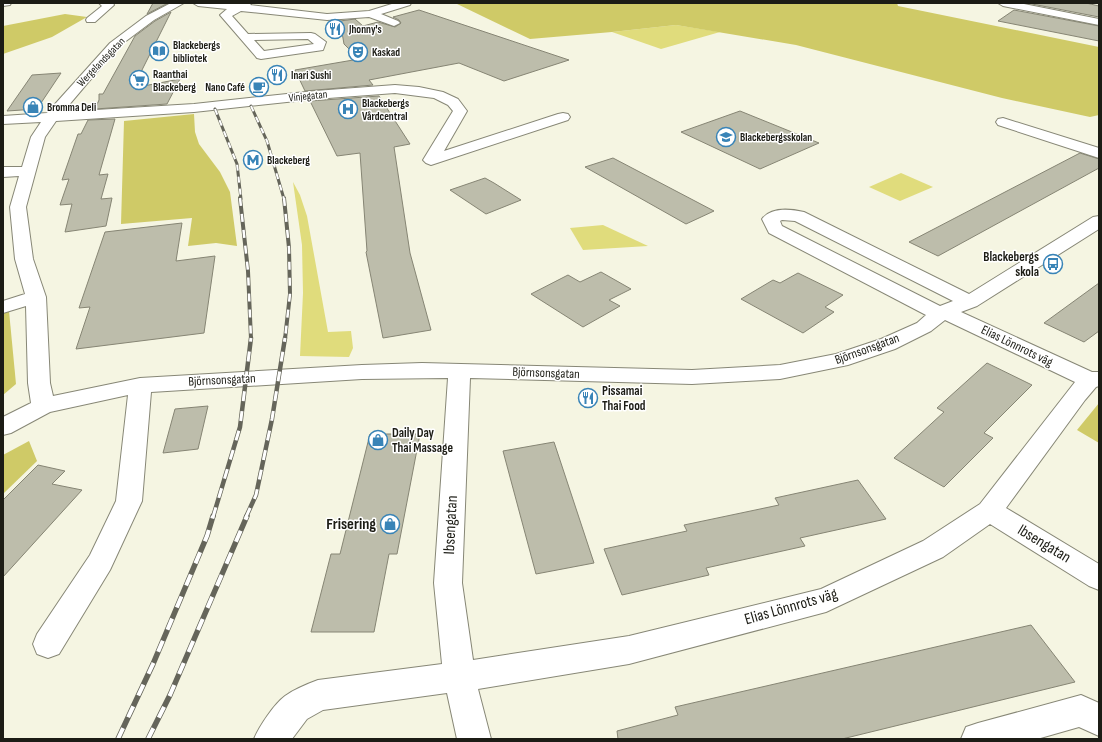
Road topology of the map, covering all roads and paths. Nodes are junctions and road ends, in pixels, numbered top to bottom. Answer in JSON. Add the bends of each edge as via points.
{"nodes":[{"id":1,"x":104,"y":3,"type":"edge"},
{"id":2,"x":179,"y":3,"type":"edge"},
{"id":3,"x":198,"y":3,"type":"edge"},
{"id":4,"x":405,"y":3,"type":"edge"},
{"id":5,"x":1007,"y":3,"type":"edge"},
{"id":6,"x":243,"y":5,"type":"edge"},
{"id":7,"x":370,"y":14,"type":"junction"},
{"id":8,"x":91,"y":20,"type":"dead end"},
{"id":9,"x":1099,"y":22,"type":"edge"},
{"id":10,"x":394,"y":23,"type":"dead end"},
{"id":11,"x":245,"y":37,"type":"junction"},
{"id":12,"x":51,"y":117,"type":"junction"},
{"id":13,"x":563,"y":117,"type":"dead end"},
{"id":14,"x":3,"y":120,"type":"edge"},
{"id":15,"x":1003,"y":122,"type":"dead end"},
{"id":16,"x":1099,"y":153,"type":"edge"},
{"id":17,"x":28,"y":171,"type":"junction"},
{"id":18,"x":3,"y":172,"type":"edge"},
{"id":19,"x":1099,"y":221,"type":"edge"},
{"id":20,"x":11,"y":225,"type":"edge"},
{"id":21,"x":36,"y":297,"type":"junction"},
{"id":22,"x":970,"y":302,"type":"junction"},
{"id":23,"x":3,"y":307,"type":"edge"},
{"id":24,"x":943,"y":313,"type":"junction"},
{"id":25,"x":459,"y":371,"type":"junction"},
{"id":26,"x":1094,"y":380,"type":"edge"},
{"id":27,"x":140,"y":385,"type":"junction"},
{"id":28,"x":43,"y":406,"type":"junction"},
{"id":29,"x":3,"y":427,"type":"edge"},
{"id":30,"x":988,"y":511,"type":"junction"},
{"id":31,"x":1099,"y":578,"type":"edge"},
{"id":32,"x":48,"y":644,"type":"dead end"},
{"id":33,"x":459,"y":677,"type":"junction"},
{"id":34,"x":1099,"y":720,"type":"edge"},
{"id":35,"x":271,"y":739,"type":"edge"},
{"id":36,"x":474,"y":739,"type":"edge"},
{"id":37,"x":978,"y":739,"type":"edge"}],
"edges":[{"from":1,"to":8,"type":"street","via":[[109,5]]},
{"from":2,"to":12,"type":"street","name":"Wergelandsgatan","via":[[146,21],[114,45]]},
{"from":3,"to":6,"type":"street"},
{"from":4,"to":7,"type":"street"},
{"from":5,"to":9,"type":"street"},
{"from":6,"to":7,"type":"street","via":[[327,17]]},
{"from":6,"to":11,"type":"street","via":[[226,15]]},
{"from":7,"to":10,"type":"street"},
{"from":11,"to":11,"type":"street","via":[[261,55],[319,47],[320,42],[312,36]]},
{"from":12,"to":13,"type":"street","name":"Vinjegatan","via":[[194,108],[315,95],[419,90],[453,102],[460,111],[431,160]]},
{"from":12,"to":14,"type":"street"},
{"from":12,"to":17,"type":"street","name":"Wergelandsgatan","via":[[38,137]]},
{"from":15,"to":16,"type":"street"},
{"from":17,"to":18,"type":"street"},
{"from":17,"to":20,"type":"street","name":"Wergelandsgatan"},
{"from":19,"to":22,"type":"street","name":"Björnsonsgatan"},
{"from":20,"to":21,"type":"street","name":"Wergelandsgatan"},
{"from":21,"to":23,"type":"street"},
{"from":21,"to":28,"type":"street","name":"Wergelandsgatan","via":[[39,383]]},
{"from":22,"to":24,"type":"street","name":"Björnsonsgatan"},
{"from":22,"to":24,"type":"street","via":[[798,216],[780,215],[771,219],[775,229]]},
{"from":24,"to":25,"type":"street","name":"Björnsonsgatan","via":[[924,327],[881,346],[840,360],[780,372],[692,377]]},
{"from":24,"to":26,"type":"street","name":"Elias Lönnrots väg"},
{"from":25,"to":27,"type":"street","name":"Björnsonsgatan","via":[[362,372]]},
{"from":25,"to":33,"type":"street","name":"Ibsengatan","via":[[448,583]]},
{"from":26,"to":30,"type":"street","name":"Elias Lönnrots väg","via":[[1076,394]]},
{"from":27,"to":28,"type":"street","name":"Björnsonsgatan"},
{"from":27,"to":32,"type":"street","via":[[129,501],[100,562]]},
{"from":28,"to":29,"type":"street","name":"Björnsonsgatan"},
{"from":30,"to":31,"type":"street","name":"Ibsengatan"},
{"from":30,"to":33,"type":"street","name":"Elias Lönnrots väg","via":[[933,549],[826,600],[629,650]]},
{"from":33,"to":35,"type":"street","via":[[318,695],[295,708]]},
{"from":33,"to":36,"type":"street","name":"Ibsengatan"},
{"from":34,"to":37,"type":"street","via":[[1081,712]]}]}
